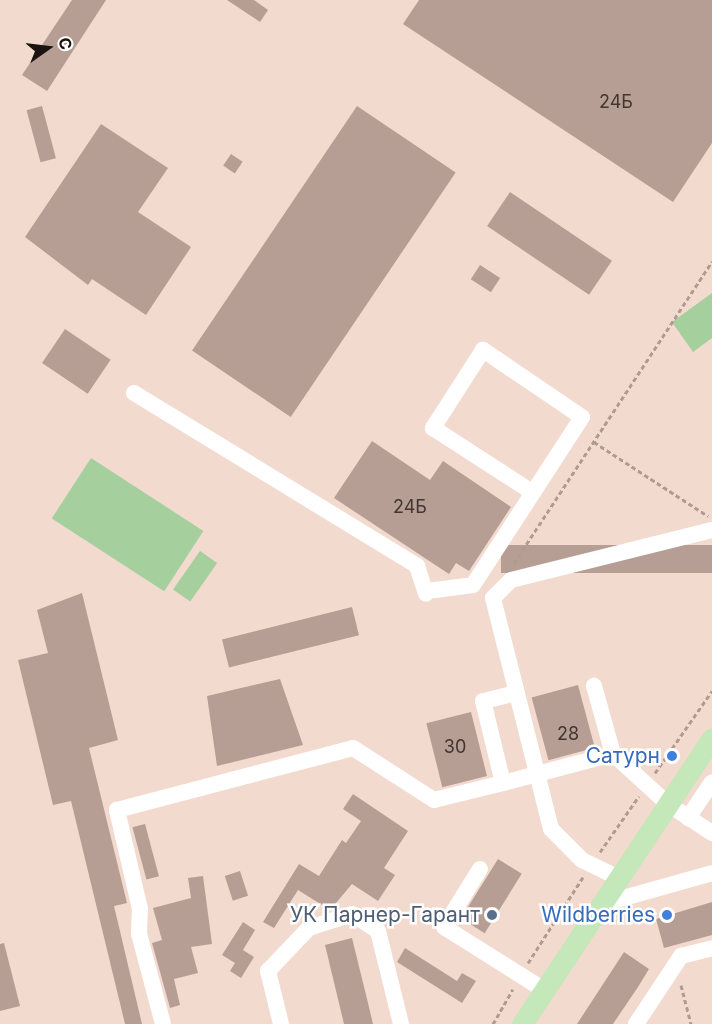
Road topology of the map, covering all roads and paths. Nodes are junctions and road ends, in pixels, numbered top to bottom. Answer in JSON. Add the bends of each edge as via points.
{"nodes":[{"id":1,"x":712,"y":261,"type":"edge"},
{"id":2,"x":134,"y":393,"type":"dead end"},
{"id":3,"x":594,"y":442,"type":"junction"},
{"id":4,"x":532,"y":492,"type":"junction"},
{"id":5,"x":712,"y":519,"type":"edge"},
{"id":6,"x":712,"y":530,"type":"edge"},
{"id":7,"x":498,"y":589,"type":"junction"},
{"id":8,"x":594,"y":686,"type":"dead end"},
{"id":9,"x":712,"y":691,"type":"edge"},
{"id":10,"x":516,"y":693,"type":"junction"},
{"id":11,"x":707,"y":693,"type":"dead end"},
{"id":12,"x":712,"y":738,"type":"edge"},
{"id":13,"x":612,"y":754,"type":"junction"},
{"id":14,"x":537,"y":774,"type":"junction"},
{"id":15,"x":712,"y":782,"type":"edge"},
{"id":16,"x":504,"y":783,"type":"junction"},
{"id":17,"x":668,"y":804,"type":"junction"},
{"id":18,"x":688,"y":818,"type":"junction"},
{"id":19,"x":712,"y":833,"type":"edge"},
{"id":20,"x":591,"y":864,"type":"junction"},
{"id":21,"x":480,"y":869,"type":"dead end"},
{"id":22,"x":712,"y":873,"type":"edge"},
{"id":23,"x":619,"y":878,"type":"junction"},
{"id":24,"x":602,"y":904,"type":"junction"},
{"id":25,"x":712,"y":948,"type":"edge"},
{"id":26,"x":675,"y":965,"type":"junction"},
{"id":27,"x":520,"y":975,"type":"junction"},
{"id":28,"x":544,"y":990,"type":"junction"},
{"id":29,"x":163,"y":1024,"type":"edge"},
{"id":30,"x":281,"y":1024,"type":"edge"},
{"id":31,"x":401,"y":1024,"type":"edge"},
{"id":32,"x":493,"y":1024,"type":"edge"},
{"id":33,"x":522,"y":1024,"type":"edge"},
{"id":34,"x":636,"y":1024,"type":"edge"},
{"id":35,"x":691,"y":1024,"type":"edge"}],
"edges":[{"from":1,"to":3,"type":"path"},
{"from":2,"to":4,"type":"lane","via":[[417,566],[427,592],[473,585]]},
{"from":3,"to":5,"type":"path"},
{"from":3,"to":7,"type":"path"},
{"from":4,"to":4,"type":"lane","via":[[582,417],[483,350],[433,428]]},
{"from":6,"to":7,"type":"lane","via":[[511,580]]},
{"from":7,"to":10,"type":"lane","via":[[494,607]]},
{"from":8,"to":13,"type":"lane"},
{"from":9,"to":11,"type":"path"},
{"from":10,"to":14,"type":"lane"},
{"from":10,"to":16,"type":"lane","via":[[483,701]]},
{"from":12,"to":17,"type":"main road"},
{"from":13,"to":14,"type":"lane"},
{"from":13,"to":17,"type":"lane"},
{"from":14,"to":16,"type":"lane"},
{"from":14,"to":20,"type":"lane","via":[[551,829],[565,847]]},
{"from":15,"to":18,"type":"lane"},
{"from":16,"to":29,"type":"lane","via":[[434,800],[353,748],[117,810],[140,909],[139,934]]},
{"from":17,"to":18,"type":"lane"},
{"from":17,"to":23,"type":"main road"},
{"from":18,"to":19,"type":"lane"},
{"from":20,"to":23,"type":"lane"},
{"from":20,"to":27,"type":"path"},
{"from":21,"to":27,"type":"lane","via":[[444,927]]},
{"from":22,"to":24,"type":"lane"},
{"from":23,"to":24,"type":"main road"},
{"from":24,"to":28,"type":"main road"},
{"from":25,"to":26,"type":"lane","via":[[681,956]]},
{"from":26,"to":34,"type":"lane"},
{"from":26,"to":35,"type":"path"},
{"from":27,"to":28,"type":"lane"},
{"from":27,"to":32,"type":"path"},
{"from":28,"to":33,"type":"main road"},
{"from":30,"to":31,"type":"lane","via":[[268,971],[309,928],[352,914],[378,931]]}]}
